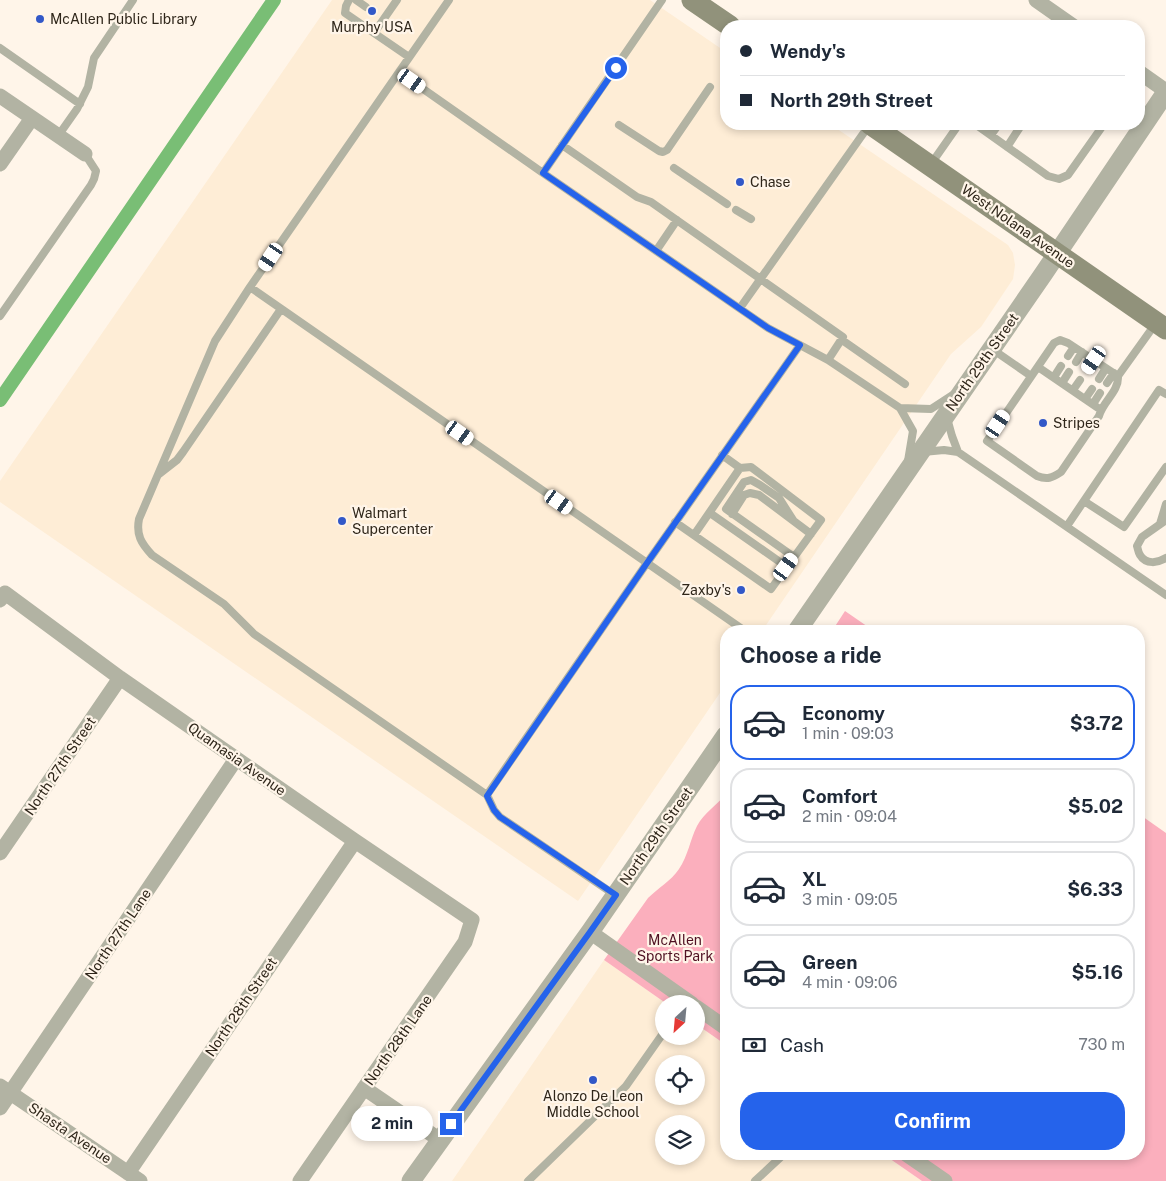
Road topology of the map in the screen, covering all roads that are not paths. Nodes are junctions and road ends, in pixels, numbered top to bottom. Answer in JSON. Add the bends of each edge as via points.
{"nodes":[{"id":1,"x":133,"y":0,"type":"edge"},
{"id":2,"x":350,"y":0,"type":"edge"},
{"id":3,"x":356,"y":0,"type":"edge"},
{"id":4,"x":449,"y":0,"type":"edge"},
{"id":5,"x":662,"y":0,"type":"edge"},
{"id":6,"x":692,"y":0,"type":"edge"},
{"id":7,"x":1036,"y":0,"type":"edge"},
{"id":8,"x":393,"y":2,"type":"edge"},
{"id":9,"x":366,"y":7,"type":"dead end"},
{"id":10,"x":721,"y":20,"type":"edge"},
{"id":11,"x":1065,"y":20,"type":"edge"},
{"id":12,"x":374,"y":33,"type":"junction"},
{"id":13,"x":0,"y":48,"type":"edge"},
{"id":14,"x":409,"y":57,"type":"junction"},
{"id":15,"x":399,"y":72,"type":"junction"},
{"id":16,"x":1145,"y":76,"type":"edge"},
{"id":17,"x":710,"y":86,"type":"dead end"},
{"id":18,"x":1166,"y":92,"type":"edge"},
{"id":19,"x":0,"y":96,"type":"edge"},
{"id":20,"x":80,"y":104,"type":"junction"},
{"id":21,"x":32,"y":118,"type":"junction"},
{"id":22,"x":1145,"y":123,"type":"edge"},
{"id":23,"x":618,"y":125,"type":"dead end"},
{"id":24,"x":866,"y":130,"type":"edge"},
{"id":25,"x":879,"y":130,"type":"edge"},
{"id":26,"x":955,"y":130,"type":"edge"},
{"id":27,"x":982,"y":130,"type":"edge"},
{"id":28,"x":995,"y":130,"type":"edge"},
{"id":29,"x":1018,"y":130,"type":"edge"},
{"id":30,"x":1100,"y":130,"type":"edge"},
{"id":31,"x":1140,"y":130,"type":"edge"},
{"id":32,"x":58,"y":136,"type":"junction"},
{"id":33,"x":991,"y":136,"type":"junction"},
{"id":34,"x":562,"y":145,"type":"junction"},
{"id":35,"x":1007,"y":147,"type":"junction"},
{"id":36,"x":85,"y":154,"type":"joint"},
{"id":37,"x":0,"y":164,"type":"edge"},
{"id":38,"x":930,"y":165,"type":"junction"},
{"id":39,"x":674,"y":168,"type":"dead end"},
{"id":40,"x":543,"y":173,"type":"junction"},
{"id":41,"x":727,"y":204,"type":"dead end"},
{"id":42,"x":736,"y":210,"type":"dead end"},
{"id":43,"x":677,"y":220,"type":"junction"},
{"id":44,"x":751,"y":220,"type":"dead end"},
{"id":45,"x":656,"y":251,"type":"junction"},
{"id":46,"x":1057,"y":253,"type":"junction"},
{"id":47,"x":761,"y":279,"type":"junction"},
{"id":48,"x":250,"y":288,"type":"junction"},
{"id":49,"x":740,"y":308,"type":"junction"},
{"id":50,"x":281,"y":309,"type":"junction"},
{"id":51,"x":0,"y":316,"type":"edge"},
{"id":52,"x":1161,"y":325,"type":"edge"},
{"id":53,"x":842,"y":340,"type":"junction"},
{"id":54,"x":800,"y":345,"type":"junction"},
{"id":55,"x":1074,"y":347,"type":"junction"},
{"id":56,"x":992,"y":349,"type":"junction"},
{"id":57,"x":1082,"y":352,"type":"junction"},
{"id":58,"x":1068,"y":356,"type":"dead end"},
{"id":59,"x":828,"y":360,"type":"junction"},
{"id":60,"x":1094,"y":360,"type":"junction"},
{"id":61,"x":1076,"y":362,"type":"dead end"},
{"id":62,"x":1061,"y":366,"type":"dead end"},
{"id":63,"x":1038,"y":367,"type":"junction"},
{"id":64,"x":1106,"y":368,"type":"junction"},
{"id":65,"x":1087,"y":369,"type":"dead end"},
{"id":66,"x":1068,"y":372,"type":"dead end"},
{"id":67,"x":1116,"y":374,"type":"junction"},
{"id":68,"x":1031,"y":376,"type":"junction"},
{"id":69,"x":1054,"y":378,"type":"junction"},
{"id":70,"x":1099,"y":379,"type":"dead end"},
{"id":71,"x":1080,"y":380,"type":"dead end"},
{"id":72,"x":1062,"y":383,"type":"junction"},
{"id":73,"x":1107,"y":383,"type":"dead end"},
{"id":74,"x":904,"y":384,"type":"dead end"},
{"id":75,"x":967,"y":385,"type":"junction"},
{"id":76,"x":1092,"y":389,"type":"dead end"},
{"id":77,"x":1073,"y":390,"type":"junction"},
{"id":78,"x":1100,"y":393,"type":"dead end"},
{"id":79,"x":1166,"y":394,"type":"edge"},
{"id":80,"x":1085,"y":399,"type":"junction"},
{"id":81,"x":1093,"y":404,"type":"junction"},
{"id":82,"x":900,"y":408,"type":"junction"},
{"id":83,"x":1101,"y":410,"type":"junction"},
{"id":84,"x":946,"y":414,"type":"junction"},
{"id":85,"x":958,"y":452,"type":"junction"},
{"id":86,"x":920,"y":453,"type":"junction"},
{"id":87,"x":722,"y":455,"type":"junction"},
{"id":88,"x":1166,"y":467,"type":"edge"},
{"id":89,"x":740,"y":468,"type":"junction"},
{"id":90,"x":906,"y":473,"type":"junction"},
{"id":91,"x":158,"y":475,"type":"junction"},
{"id":92,"x":1084,"y":501,"type":"junction"},
{"id":93,"x":1166,"y":504,"type":"edge"},
{"id":94,"x":710,"y":513,"type":"junction"},
{"id":95,"x":732,"y":514,"type":"junction"},
{"id":96,"x":1166,"y":516,"type":"edge"},
{"id":97,"x":793,"y":520,"type":"junction"},
{"id":98,"x":676,"y":522,"type":"junction"},
{"id":99,"x":1163,"y":522,"type":"edge"},
{"id":100,"x":1067,"y":526,"type":"junction"},
{"id":101,"x":811,"y":534,"type":"junction"},
{"id":102,"x":694,"y":535,"type":"junction"},
{"id":103,"x":794,"y":557,"type":"junction"},
{"id":104,"x":1166,"y":558,"type":"edge"},
{"id":105,"x":647,"y":563,"type":"junction"},
{"id":106,"x":786,"y":567,"type":"junction"},
{"id":107,"x":1166,"y":595,"type":"edge"},
{"id":108,"x":3,"y":596,"type":"edge"},
{"id":109,"x":737,"y":625,"type":"edge"},
{"id":110,"x":801,"y":625,"type":"edge"},
{"id":111,"x":120,"y":678,"type":"junction"},
{"id":112,"x":720,"y":744,"type":"edge"},
{"id":113,"x":236,"y":759,"type":"junction"},
{"id":114,"x":487,"y":796,"type":"junction"},
{"id":115,"x":355,"y":841,"type":"junction"},
{"id":116,"x":0,"y":853,"type":"edge"},
{"id":117,"x":616,"y":895,"type":"junction"},
{"id":118,"x":472,"y":920,"type":"joint"},
{"id":119,"x":590,"y":932,"type":"junction"},
{"id":120,"x":678,"y":995,"type":"edge"},
{"id":121,"x":705,"y":1014,"type":"edge"},
{"id":122,"x":720,"y":1024,"type":"edge"},
{"id":123,"x":655,"y":1045,"type":"edge"},
{"id":124,"x":364,"y":1088,"type":"junction"},
{"id":125,"x":5,"y":1089,"type":"edge"},
{"id":126,"x":0,"y":1108,"type":"edge"},
{"id":127,"x":440,"y":1140,"type":"junction"},
{"id":128,"x":778,"y":1160,"type":"edge"},
{"id":129,"x":915,"y":1160,"type":"edge"},
{"id":130,"x":134,"y":1177,"type":"edge"},
{"id":131,"x":300,"y":1181,"type":"edge"},
{"id":132,"x":411,"y":1181,"type":"edge"},
{"id":133,"x":528,"y":1181,"type":"edge"},
{"id":134,"x":755,"y":1181,"type":"edge"},
{"id":135,"x":945,"y":1181,"type":"edge"}],
"edges":[{"from":1,"to":20,"type":"lane","via":[[94,58],[88,87]]},
{"from":2,"to":12,"type":"lane","via":[[345,13]]},
{"from":3,"to":9,"type":"lane"},
{"from":4,"to":14,"type":"lane"},
{"from":5,"to":34,"type":"lane"},
{"from":6,"to":10,"type":"main road"},
{"from":7,"to":11,"type":"street"},
{"from":8,"to":12,"type":"lane"},
{"from":12,"to":14,"type":"lane"},
{"from":13,"to":20,"type":"lane"},
{"from":14,"to":15,"type":"lane"},
{"from":15,"to":40,"type":"lane"},
{"from":15,"to":48,"type":"lane"},
{"from":16,"to":18,"type":"street"},
{"from":17,"to":23,"type":"lane","via":[[667,150],[659,151]]},
{"from":18,"to":22,"type":"street","name":"North 29th Street"},
{"from":19,"to":21,"type":"street"},
{"from":20,"to":32,"type":"lane"},
{"from":21,"to":32,"type":"street"},
{"from":21,"to":37,"type":"street"},
{"from":24,"to":47,"type":"lane"},
{"from":25,"to":38,"type":"main road","name":"West Nolana Avenue"},
{"from":26,"to":38,"type":"lane"},
{"from":27,"to":33,"type":"lane"},
{"from":28,"to":33,"type":"lane"},
{"from":29,"to":35,"type":"lane"},
{"from":30,"to":35,"type":"lane","via":[[1068,175],[1059,179],[1048,176]]},
{"from":31,"to":46,"type":"street","name":"North 29th Street"},
{"from":32,"to":36,"type":"street"},
{"from":33,"to":35,"type":"lane"},
{"from":34,"to":40,"type":"lane"},
{"from":34,"to":43,"type":"lane","via":[[637,197],[651,202]]},
{"from":36,"to":51,"type":"lane","via":[[96,171],[91,185]]},
{"from":38,"to":46,"type":"main road","name":"West Nolana Avenue"},
{"from":39,"to":41,"type":"lane"},
{"from":40,"to":45,"type":"lane"},
{"from":42,"to":44,"type":"lane"},
{"from":43,"to":45,"type":"lane"},
{"from":43,"to":47,"type":"lane"},
{"from":45,"to":49,"type":"lane"},
{"from":46,"to":52,"type":"main road","name":"West Nolana Avenue"},
{"from":46,"to":56,"type":"street","name":"North 29th Street"},
{"from":47,"to":49,"type":"lane"},
{"from":47,"to":53,"type":"lane","via":[[844,338]]},
{"from":48,"to":50,"type":"lane"},
{"from":48,"to":91,"type":"lane","via":[[212,347]]},
{"from":49,"to":54,"type":"lane"},
{"from":50,"to":91,"type":"lane","via":[[183,452]]},
{"from":50,"to":105,"type":"lane"},
{"from":52,"to":67,"type":"lane"},
{"from":53,"to":59,"type":"lane"},
{"from":53,"to":74,"type":"lane"},
{"from":54,"to":59,"type":"lane"},
{"from":54,"to":87,"type":"lane"},
{"from":55,"to":57,"type":"lane"},
{"from":55,"to":58,"type":"lane"},
{"from":55,"to":63,"type":"lane","via":[[1060,340],[1054,343]]},
{"from":56,"to":68,"type":"lane"},
{"from":56,"to":75,"type":"street","name":"North 29th Street"},
{"from":57,"to":60,"type":"lane"},
{"from":57,"to":61,"type":"lane"},
{"from":59,"to":82,"type":"lane"},
{"from":60,"to":64,"type":"lane"},
{"from":60,"to":65,"type":"lane"},
{"from":62,"to":69,"type":"lane"},
{"from":63,"to":68,"type":"lane"},
{"from":63,"to":69,"type":"lane"},
{"from":64,"to":67,"type":"lane"},
{"from":64,"to":70,"type":"lane"},
{"from":66,"to":72,"type":"lane"},
{"from":67,"to":73,"type":"lane"},
{"from":67,"to":83,"type":"lane","via":[[1117,387]]},
{"from":68,"to":83,"type":"lane","via":[[987,441],[1037,476],[1053,478],[1061,472]]},
{"from":69,"to":72,"type":"lane"},
{"from":71,"to":77,"type":"lane"},
{"from":72,"to":77,"type":"lane"},
{"from":75,"to":82,"type":"lane","via":[[930,409]]},
{"from":75,"to":84,"type":"street","name":"North 29th Street"},
{"from":76,"to":80,"type":"lane"},
{"from":77,"to":80,"type":"lane"},
{"from":78,"to":81,"type":"lane"},
{"from":79,"to":92,"type":"lane","via":[[1160,390]]},
{"from":80,"to":81,"type":"lane"},
{"from":81,"to":83,"type":"lane"},
{"from":82,"to":90,"type":"lane","via":[[913,431]]},
{"from":84,"to":85,"type":"lane"},
{"from":84,"to":86,"type":"street","name":"North 29th Street"},
{"from":85,"to":86,"type":"lane"},
{"from":85,"to":100,"type":"lane"},
{"from":86,"to":90,"type":"street","name":"North 29th Street"},
{"from":87,"to":89,"type":"lane"},
{"from":87,"to":98,"type":"lane"},
{"from":88,"to":92,"type":"lane","via":[[1124,527]]},
{"from":89,"to":94,"type":"lane"},
{"from":89,"to":101,"type":"lane","via":[[751,467],[821,520]]},
{"from":90,"to":110,"type":"street","name":"North 29th Street"},
{"from":91,"to":114,"type":"lane","via":[[137,528],[145,548],[152,555],[224,604],[254,634]]},
{"from":92,"to":100,"type":"lane"},
{"from":93,"to":99,"type":"lane"},
{"from":94,"to":102,"type":"lane"},
{"from":94,"to":106,"type":"lane"},
{"from":95,"to":97,"type":"lane","via":[[744,495],[750,493],[759,495]]},
{"from":95,"to":97,"type":"lane","via":[[726,509],[744,482],[751,480],[779,498]]},
{"from":95,"to":103,"type":"lane"},
{"from":96,"to":99,"type":"lane"},
{"from":97,"to":101,"type":"lane"},
{"from":98,"to":102,"type":"lane"},
{"from":98,"to":105,"type":"lane"},
{"from":99,"to":104,"type":"lane","via":[[1142,537],[1137,546],[1140,556],[1148,562],[1156,563]]},
{"from":100,"to":107,"type":"lane"},
{"from":101,"to":103,"type":"lane"},
{"from":102,"to":106,"type":"lane","via":[[771,589]]},
{"from":103,"to":106,"type":"lane"},
{"from":105,"to":109,"type":"lane"},
{"from":105,"to":114,"type":"lane"},
{"from":108,"to":111,"type":"street","name":"Quamasia Avenue"},
{"from":111,"to":113,"type":"street","name":"Quamasia Avenue"},
{"from":111,"to":116,"type":"street","name":"North 27th Street"},
{"from":112,"to":117,"type":"street","name":"North 29th Street"},
{"from":113,"to":115,"type":"street","name":"Quamasia Avenue"},
{"from":113,"to":125,"type":"street","name":"North 27th Lane"},
{"from":114,"to":117,"type":"lane","via":[[500,817]]},
{"from":115,"to":118,"type":"street","name":"Quamasia Avenue"},
{"from":115,"to":130,"type":"street","name":"North 28th Street"},
{"from":117,"to":119,"type":"street","name":"North 29th Street"},
{"from":118,"to":124,"type":"street","name":"North 28th Lane","via":[[465,942]]},
{"from":119,"to":120,"type":"street"},
{"from":119,"to":127,"type":"street","name":"North 29th Street"},
{"from":121,"to":122,"type":"street"},
{"from":123,"to":133,"type":"lane","via":[[626,1086]]},
{"from":124,"to":127,"type":"street"},
{"from":124,"to":131,"type":"street","name":"North 28th Lane"},
{"from":125,"to":126,"type":"street","name":"North 27th Lane"},
{"from":125,"to":130,"type":"street","name":"Shasta Avenue"},
{"from":127,"to":132,"type":"street","name":"North 29th Street"},
{"from":128,"to":134,"type":"lane"},
{"from":129,"to":135,"type":"street"}]}
